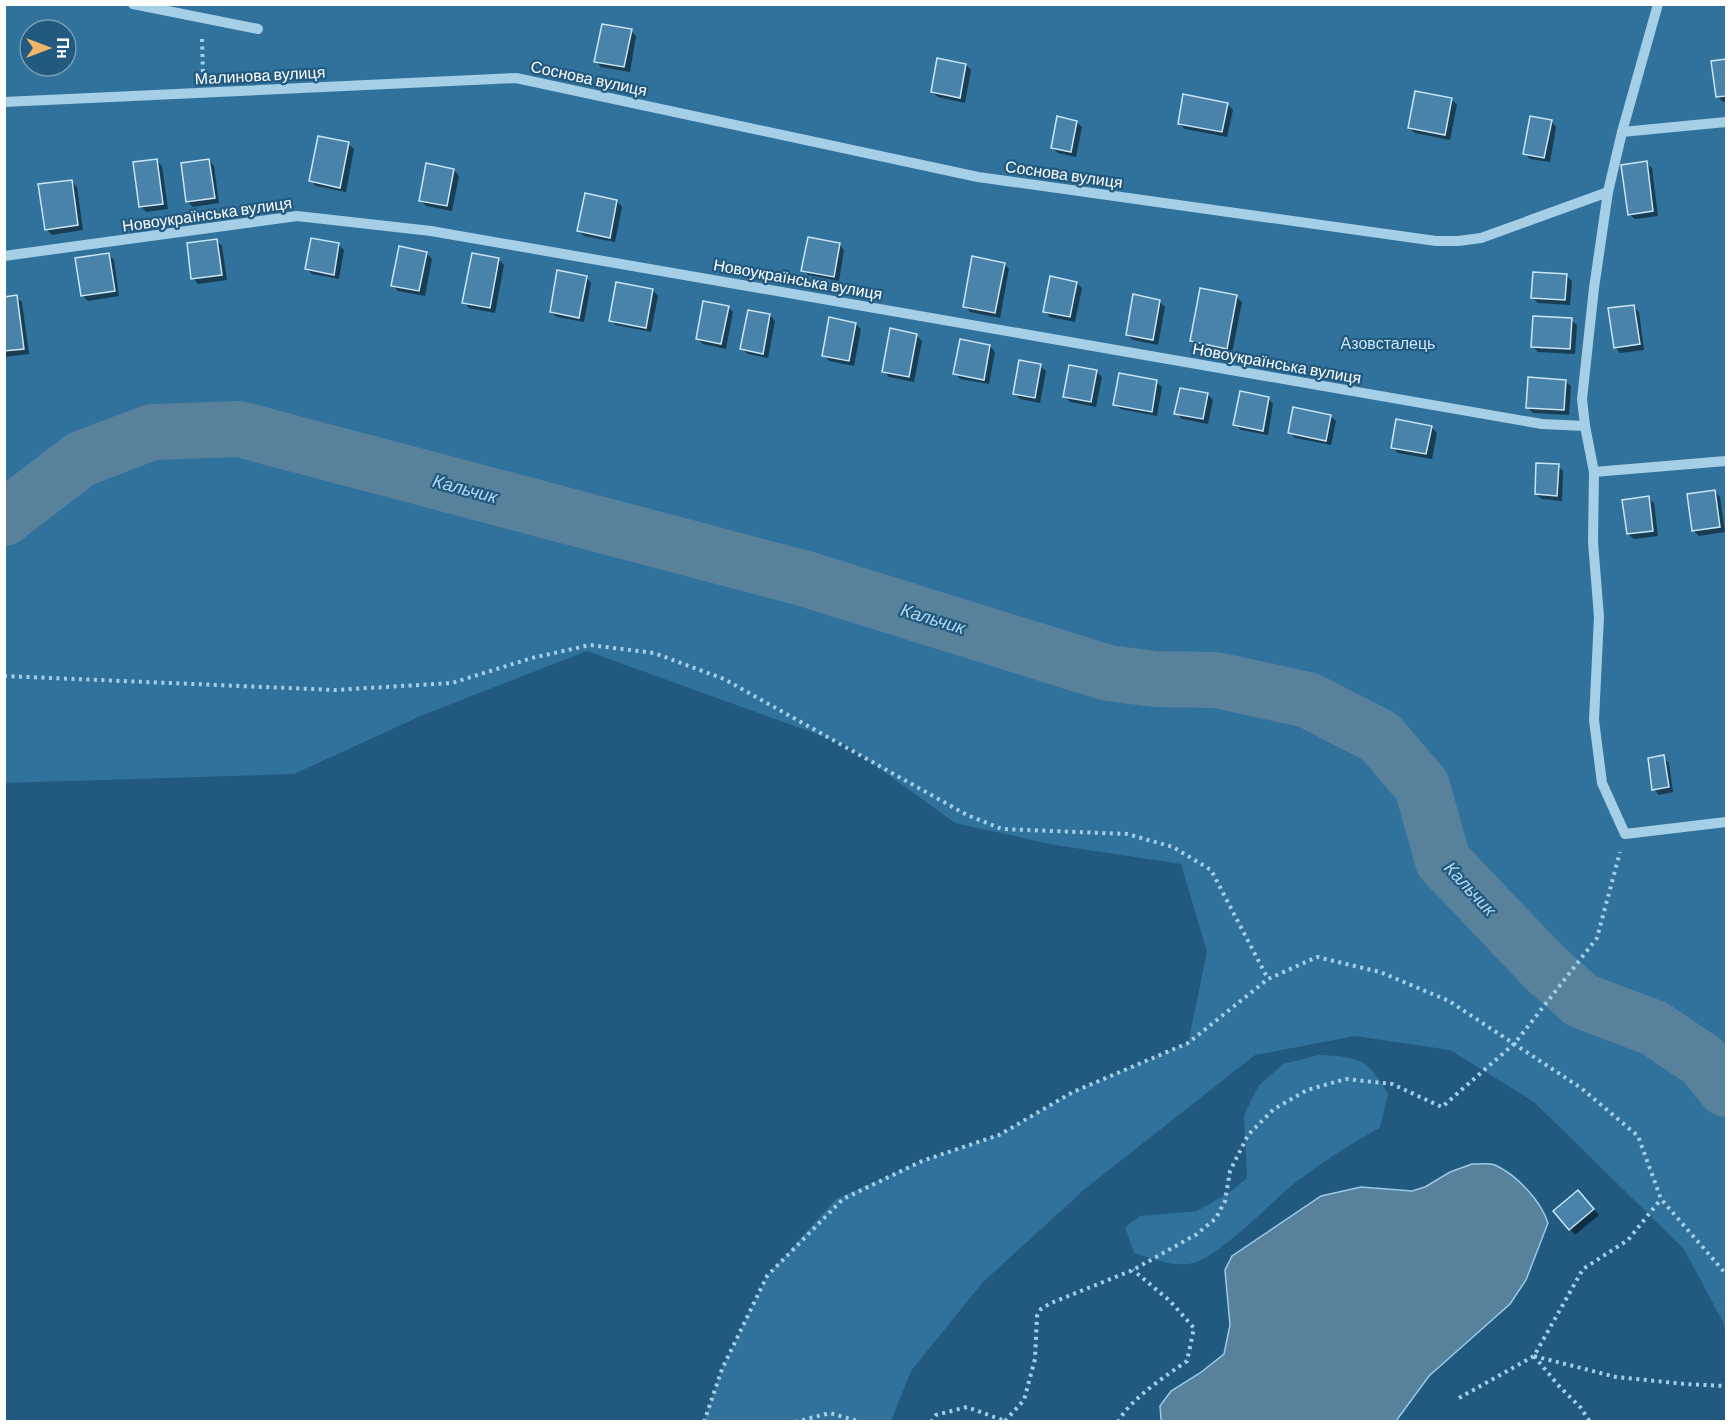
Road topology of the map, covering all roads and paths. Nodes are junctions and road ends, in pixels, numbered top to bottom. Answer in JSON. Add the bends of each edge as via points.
{"nodes":[{"id":1,"x":133,"y":4,"type":"edge"},
{"id":2,"x":1658,"y":4,"type":"edge"},
{"id":3,"x":201,"y":17,"type":"junction"},
{"id":4,"x":258,"y":28,"type":"dead end"},
{"id":5,"x":516,"y":78,"type":"joint"},
{"id":6,"x":204,"y":93,"type":"junction"},
{"id":7,"x":4,"y":102,"type":"edge"},
{"id":8,"x":1726,"y":122,"type":"edge"},
{"id":9,"x":1622,"y":132,"type":"junction"},
{"id":10,"x":1608,"y":192,"type":"junction"},
{"id":11,"x":4,"y":256,"type":"edge"},
{"id":12,"x":1585,"y":426,"type":"junction"},
{"id":13,"x":1726,"y":461,"type":"edge"},
{"id":14,"x":1594,"y":472,"type":"junction"},
{"id":15,"x":4,"y":676,"type":"edge"},
{"id":16,"x":1726,"y":822,"type":"edge"},
{"id":17,"x":1625,"y":834,"type":"junction"},
{"id":18,"x":1268,"y":979,"type":"junction"},
{"id":19,"x":1515,"y":1043,"type":"junction"},
{"id":20,"x":1661,"y":1199,"type":"junction"},
{"id":21,"x":1133,"y":1270,"type":"junction"},
{"id":22,"x":1726,"y":1274,"type":"edge"},
{"id":23,"x":1534,"y":1356,"type":"junction"},
{"id":24,"x":1726,"y":1386,"type":"edge"},
{"id":25,"x":1459,"y":1398,"type":"dead end"},
{"id":26,"x":1005,"y":1421,"type":"edge"},
{"id":27,"x":704,"y":1422,"type":"edge"},
{"id":28,"x":795,"y":1422,"type":"edge"},
{"id":29,"x":861,"y":1422,"type":"edge"},
{"id":30,"x":931,"y":1422,"type":"edge"},
{"id":31,"x":1118,"y":1422,"type":"edge"},
{"id":32,"x":1590,"y":1422,"type":"edge"}],
"edges":[{"from":1,"to":3,"type":"lane"},
{"from":2,"to":9,"type":"lane"},
{"from":3,"to":4,"type":"lane"},
{"from":3,"to":6,"type":"path"},
{"from":5,"to":6,"type":"lane","name":"Малинова вулиця"},
{"from":5,"to":10,"type":"lane","name":"Соснова вулиця","via":[[978,177],[1436,241],[1481,238]]},
{"from":6,"to":7,"type":"lane","name":"Малинова вулиця"},
{"from":8,"to":9,"type":"lane"},
{"from":9,"to":10,"type":"lane"},
{"from":10,"to":12,"type":"lane","via":[[1582,399]]},
{"from":11,"to":12,"type":"lane","name":"Новоукраїнська вулиця","via":[[297,216],[430,231],[1542,424]]},
{"from":12,"to":14,"type":"lane"},
{"from":13,"to":14,"type":"lane"},
{"from":14,"to":17,"type":"lane","via":[[1593,542],[1599,617],[1594,720],[1602,783]]},
{"from":15,"to":18,"type":"path","via":[[335,690],[452,683],[590,645],[654,653],[724,680],[967,815],[1002,829],[1127,834],[1173,848],[1211,870]]},
{"from":16,"to":17,"type":"lane"},
{"from":17,"to":19,"type":"path","via":[[1597,938]]},
{"from":18,"to":19,"type":"path","via":[[1317,957],[1380,972],[1449,1000]]},
{"from":18,"to":27,"type":"path","via":[[1188,1043],[1073,1092],[999,1135],[922,1161],[843,1199],[767,1276],[722,1369]]},
{"from":19,"to":20,"type":"path","via":[[1581,1088],[1638,1136]]},
{"from":19,"to":21,"type":"path","via":[[1442,1107],[1392,1084],[1346,1079],[1307,1090],[1274,1109],[1248,1135],[1230,1171],[1225,1201],[1216,1218],[1197,1234]]},
{"from":20,"to":22,"type":"path"},
{"from":20,"to":23,"type":"path","via":[[1628,1240],[1583,1269]]},
{"from":21,"to":26,"type":"path","via":[[1041,1309],[1036,1316],[1035,1359],[1024,1400]]},
{"from":21,"to":31,"type":"path","via":[[1170,1301],[1194,1328],[1187,1360],[1149,1389]]},
{"from":23,"to":24,"type":"path","via":[[1616,1377]]},
{"from":23,"to":25,"type":"path"},
{"from":23,"to":32,"type":"path"},
{"from":26,"to":30,"type":"path","via":[[967,1407],[936,1415]]},
{"from":28,"to":29,"type":"path","via":[[831,1413]]}]}
